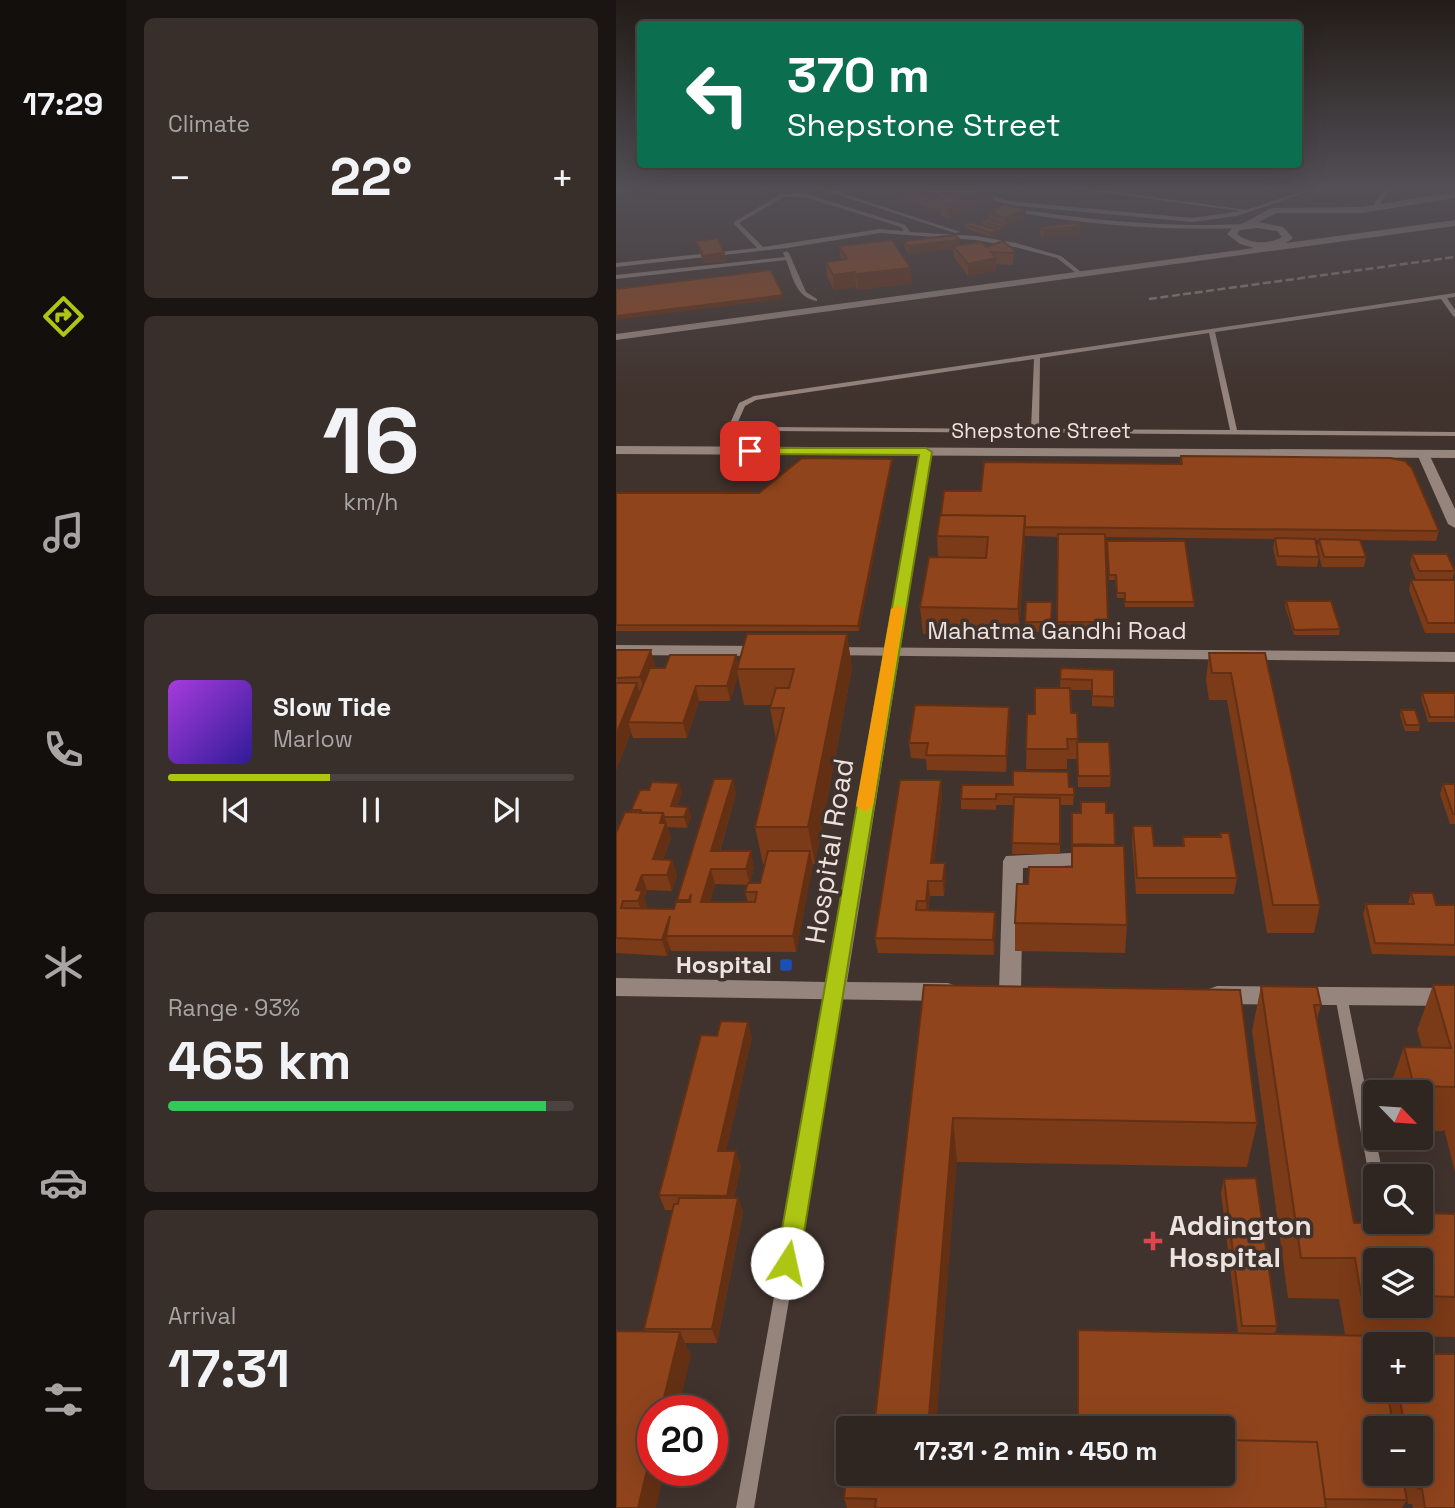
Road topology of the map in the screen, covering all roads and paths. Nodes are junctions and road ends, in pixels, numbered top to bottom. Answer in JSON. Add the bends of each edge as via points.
{"nodes":[{"id":1,"x":671,"y":258,"type":"edge"},
{"id":2,"x":784,"y":258,"type":"edge"},
{"id":3,"x":787,"y":258,"type":"edge"},
{"id":4,"x":1061,"y":258,"type":"edge"},
{"id":5,"x":1188,"y":258,"type":"edge"},
{"id":6,"x":616,"y":265,"type":"edge"},
{"id":7,"x":1079,"y":272,"type":"junction"},
{"id":8,"x":1059,"y":275,"type":"junction"},
{"id":9,"x":616,"y":277,"type":"edge"},
{"id":10,"x":1455,"y":295,"type":"edge"},
{"id":11,"x":815,"y":300,"type":"junction"},
{"id":12,"x":1448,"y":301,"type":"edge"},
{"id":13,"x":1455,"y":315,"type":"edge"},
{"id":14,"x":642,"y":321,"type":"edge"},
{"id":15,"x":1212,"y":331,"type":"junction"},
{"id":16,"x":616,"y":337,"type":"edge"},
{"id":17,"x":1037,"y":357,"type":"junction"},
{"id":18,"x":1035,"y":432,"type":"junction"},
{"id":19,"x":1234,"y":432,"type":"junction"},
{"id":20,"x":1455,"y":434,"type":"edge"},
{"id":21,"x":616,"y":450,"type":"edge"},
{"id":22,"x":926,"y":452,"type":"junction"},
{"id":23,"x":1423,"y":454,"type":"junction"},
{"id":24,"x":1455,"y":454,"type":"edge"},
{"id":25,"x":1455,"y":524,"type":"edge"},
{"id":26,"x":616,"y":650,"type":"edge"},
{"id":27,"x":789,"y":652,"type":"edge"},
{"id":28,"x":815,"y":652,"type":"edge"},
{"id":29,"x":890,"y":653,"type":"junction"},
{"id":30,"x":1455,"y":657,"type":"edge"},
{"id":31,"x":1105,"y":859,"type":"edge"},
{"id":32,"x":616,"y":987,"type":"edge"},
{"id":33,"x":835,"y":991,"type":"junction"},
{"id":34,"x":1010,"y":992,"type":"junction"},
{"id":35,"x":1038,"y":993,"type":"edge"},
{"id":36,"x":1189,"y":994,"type":"edge"},
{"id":37,"x":1341,"y":996,"type":"junction"},
{"id":38,"x":1455,"y":997,"type":"edge"},
{"id":39,"x":1374,"y":1164,"type":"edge"},
{"id":40,"x":745,"y":1508,"type":"edge"}],
"edges":[{"from":1,"to":6,"type":"lane"},
{"from":2,"to":9,"type":"lane"},
{"from":3,"to":11,"type":"lane","via":[[803,293]]},
{"from":4,"to":7,"type":"lane"},
{"from":5,"to":7,"type":"street"},
{"from":7,"to":8,"type":"street"},
{"from":8,"to":11,"type":"street","via":[[1004,275]]},
{"from":8,"to":16,"type":"street"},
{"from":10,"to":12,"type":"lane"},
{"from":11,"to":14,"type":"street"},
{"from":12,"to":13,"type":"lane"},
{"from":12,"to":15,"type":"lane"},
{"from":15,"to":17,"type":"lane"},
{"from":15,"to":19,"type":"lane"},
{"from":17,"to":18,"type":"lane"},
{"from":17,"to":18,"type":"lane","via":[[748,400],[733,426]]},
{"from":18,"to":19,"type":"lane"},
{"from":19,"to":20,"type":"lane"},
{"from":21,"to":22,"type":"street","name":"Shepstone Street"},
{"from":22,"to":23,"type":"street","name":"Shepstone Street"},
{"from":22,"to":29,"type":"street","name":"Hospital Road"},
{"from":23,"to":24,"type":"street","name":"Shepstone Street"},
{"from":23,"to":25,"type":"street"},
{"from":26,"to":27,"type":"street"},
{"from":28,"to":29,"type":"street","name":"Mahatma Gandhi Road"},
{"from":29,"to":30,"type":"street","name":"Mahatma Gandhi Road"},
{"from":29,"to":33,"type":"street","name":"Hospital Road"},
{"from":31,"to":34,"type":"street","via":[[1013,861]]},
{"from":32,"to":33,"type":"street"},
{"from":33,"to":34,"type":"street"},
{"from":33,"to":40,"type":"lane","name":"Hospital Road"},
{"from":34,"to":35,"type":"street"},
{"from":36,"to":37,"type":"street"},
{"from":37,"to":38,"type":"street"},
{"from":37,"to":39,"type":"lane"}]}
